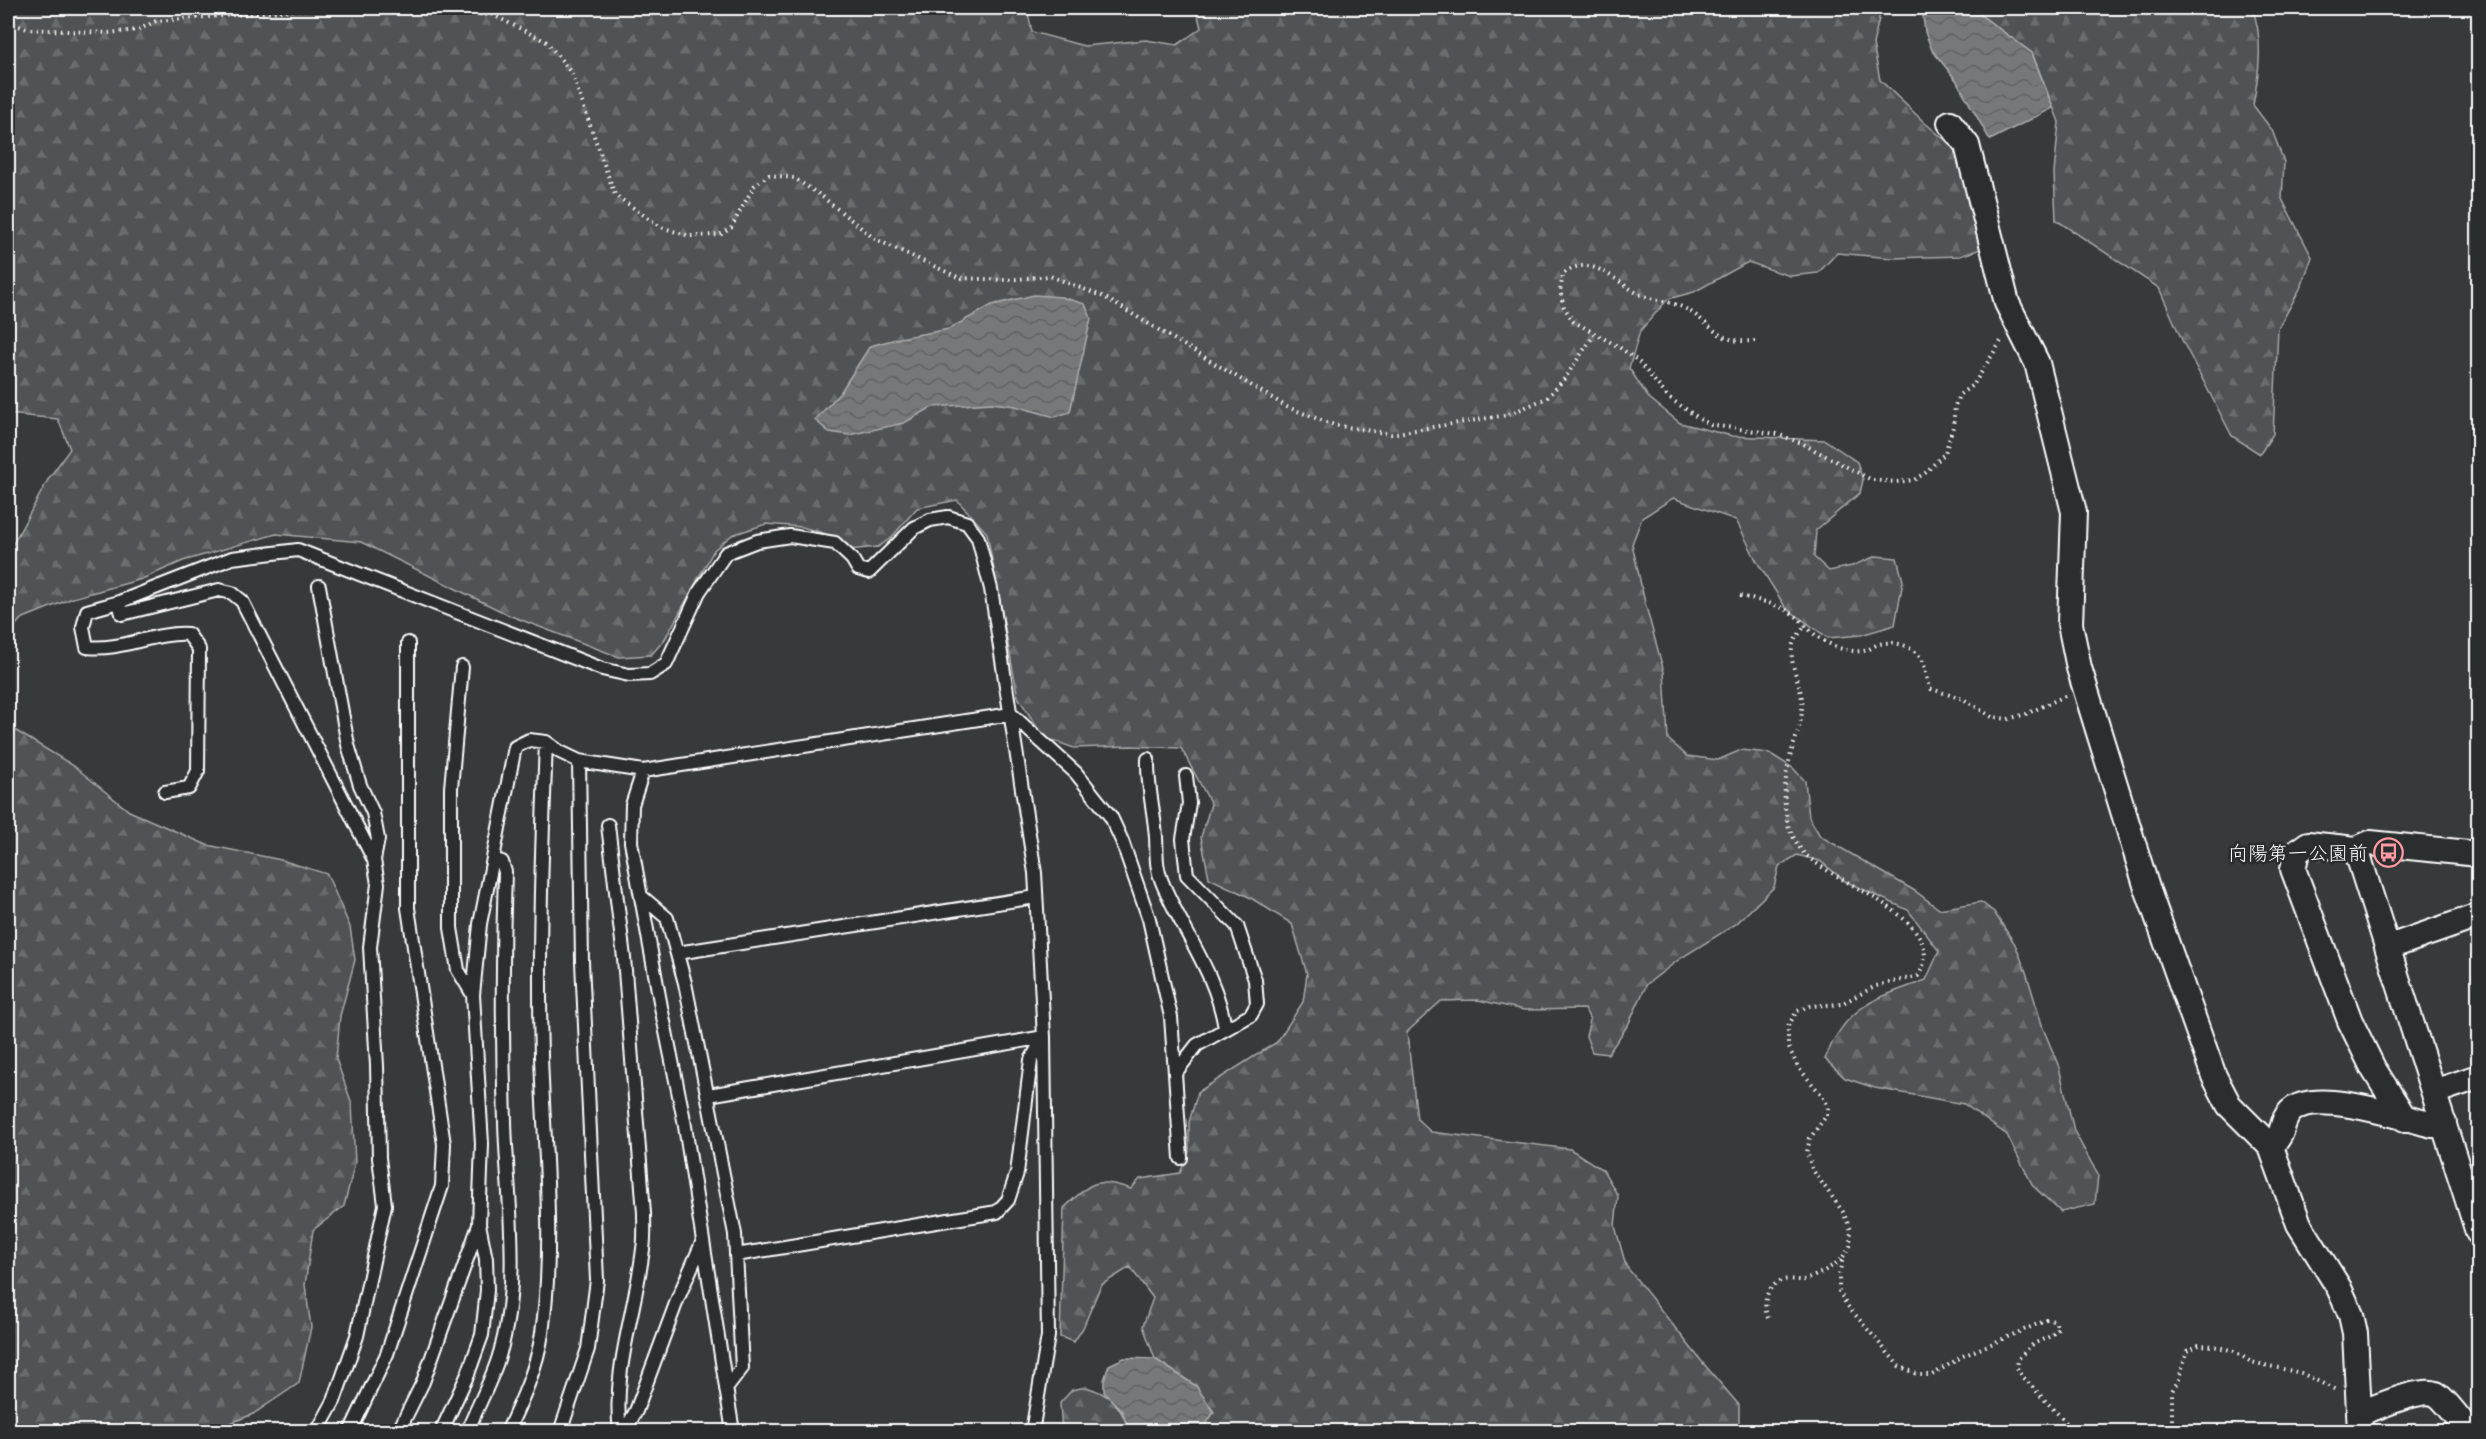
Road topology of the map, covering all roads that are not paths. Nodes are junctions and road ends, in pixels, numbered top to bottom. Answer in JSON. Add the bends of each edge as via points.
{"nodes":[{"id":1,"x":1950,"y":123,"type":"dead end"},
{"id":2,"x":319,"y":586,"type":"dead end"},
{"id":3,"x":119,"y":602,"type":"junction"},
{"id":4,"x":408,"y":643,"type":"dead end"},
{"id":5,"x":462,"y":667,"type":"dead end"},
{"id":6,"x":1011,"y":714,"type":"junction"},
{"id":7,"x":546,"y":742,"type":"junction"},
{"id":8,"x":1148,"y":759,"type":"dead end"},
{"id":9,"x":579,"y":761,"type":"junction"},
{"id":10,"x":643,"y":771,"type":"junction"},
{"id":11,"x":1186,"y":776,"type":"dead end"},
{"id":12,"x":165,"y":792,"type":"dead end"},
{"id":13,"x":608,"y":825,"type":"dead end"},
{"id":14,"x":2356,"y":849,"type":"junction"},
{"id":15,"x":2478,"y":854,"type":"edge"},
{"id":16,"x":374,"y":860,"type":"junction"},
{"id":17,"x":493,"y":860,"type":"junction"},
{"id":18,"x":641,"y":896,"type":"junction"},
{"id":19,"x":1036,"y":897,"type":"junction"},
{"id":20,"x":2478,"y":916,"type":"edge"},
{"id":21,"x":2389,"y":947,"type":"junction"},
{"id":22,"x":677,"y":953,"type":"junction"},
{"id":23,"x":473,"y":994,"type":"junction"},
{"id":24,"x":1225,"y":1029,"type":"junction"},
{"id":25,"x":1044,"y":1037,"type":"junction"},
{"id":26,"x":1176,"y":1072,"type":"junction"},
{"id":27,"x":2478,"y":1077,"type":"edge"},
{"id":28,"x":2434,"y":1092,"type":"junction"},
{"id":29,"x":709,"y":1095,"type":"junction"},
{"id":30,"x":2406,"y":1119,"type":"junction"},
{"id":31,"x":2444,"y":1123,"type":"junction"},
{"id":32,"x":2271,"y":1148,"type":"junction"},
{"id":33,"x":1181,"y":1158,"type":"dead end"},
{"id":34,"x":2477,"y":1223,"type":"edge"},
{"id":35,"x":479,"y":1224,"type":"junction"},
{"id":36,"x":703,"y":1242,"type":"junction"},
{"id":37,"x":736,"y":1255,"type":"junction"},
{"id":38,"x":726,"y":1389,"type":"junction"},
{"id":39,"x":2359,"y":1415,"type":"edge"},
{"id":40,"x":316,"y":1431,"type":"edge"},
{"id":41,"x":350,"y":1431,"type":"edge"},
{"id":42,"x":398,"y":1431,"type":"edge"},
{"id":43,"x":441,"y":1431,"type":"edge"},
{"id":44,"x":467,"y":1431,"type":"edge"},
{"id":45,"x":507,"y":1431,"type":"edge"},
{"id":46,"x":560,"y":1431,"type":"edge"},
{"id":47,"x":622,"y":1431,"type":"edge"},
{"id":48,"x":733,"y":1431,"type":"edge"},
{"id":49,"x":1032,"y":1431,"type":"edge"},
{"id":50,"x":2470,"y":1431,"type":"edge"}],
"edges":[{"from":1,"to":32,"type":"street","via":[[1966,145],[2007,303],[2037,363],[2074,512],[2070,624],[2146,885],[2214,1076],[2229,1104]]},
{"from":2,"to":16,"type":"lane","via":[[348,745],[373,813],[378,839]]},
{"from":3,"to":6,"type":"lane","via":[[232,558],[298,550],[602,669],[629,675],[650,674],[666,664],[699,592],[726,553],[790,536],[835,543],[858,569],[869,572],[914,528],[948,516],[967,523],[978,538]]},
{"from":3,"to":12,"type":"lane","via":[[87,611],[83,627],[87,647],[106,649],[170,633],[188,634],[199,649],[198,771],[189,788]]},
{"from":3,"to":16,"type":"lane","via":[[122,614],[219,590],[242,601]]},
{"from":4,"to":41,"type":"lane","via":[[408,908],[444,1144],[442,1186],[387,1354]]},
{"from":5,"to":23,"type":"lane","via":[[451,788],[451,927],[458,970]]},
{"from":6,"to":10,"type":"lane"},
{"from":6,"to":19,"type":"lane"},
{"from":6,"to":26,"type":"lane","via":[[1076,773],[1111,817],[1149,919],[1172,1017]]},
{"from":7,"to":9,"type":"lane"},
{"from":7,"to":17,"type":"lane","via":[[529,740],[515,747]]},
{"from":7,"to":45,"type":"lane","via":[[541,1055],[549,1218],[542,1334],[528,1387]]},
{"from":8,"to":24,"type":"lane","via":[[1155,863],[1221,1003]]},
{"from":9,"to":10,"type":"lane"},
{"from":9,"to":46,"type":"lane","via":[[582,962],[597,1280],[588,1349]]},
{"from":10,"to":18,"type":"lane","via":[[632,806],[631,842]]},
{"from":11,"to":24,"type":"lane","via":[[1186,875],[1237,926],[1255,980],[1257,1004],[1251,1015]]},
{"from":13,"to":47,"type":"lane","via":[[625,969],[644,1213],[644,1248],[620,1390],[618,1411]]},
{"from":14,"to":15,"type":"street","via":[[2370,843]]},
{"from":14,"to":21,"type":"street"},
{"from":14,"to":30,"type":"street","via":[[2308,844],[2298,852],[2294,869],[2350,1021],[2373,1068]]},
{"from":16,"to":40,"type":"lane","via":[[378,884],[370,947],[379,1158],[385,1205],[357,1336],[334,1401]]},
{"from":17,"to":23,"type":"lane","via":[[480,924]]},
{"from":17,"to":44,"type":"lane","via":[[502,862],[505,872],[502,960],[511,1253],[508,1305],[499,1356]]},
{"from":18,"to":22,"type":"lane","via":[[667,918]]},
{"from":18,"to":36,"type":"lane"},
{"from":19,"to":22,"type":"lane"},
{"from":19,"to":25,"type":"lane"},
{"from":20,"to":21,"type":"street"},
{"from":21,"to":28,"type":"street"},
{"from":22,"to":29,"type":"lane"},
{"from":23,"to":35,"type":"lane","via":[[482,1144]]},
{"from":24,"to":26,"type":"lane","via":[[1197,1045]]},
{"from":25,"to":29,"type":"lane"},
{"from":25,"to":37,"type":"lane","via":[[1031,1060],[1017,1173],[1008,1200],[997,1212]]},
{"from":25,"to":49,"type":"lane","via":[[1048,1336]]},
{"from":26,"to":33,"type":"lane"},
{"from":27,"to":28,"type":"street"},
{"from":28,"to":31,"type":"street"},
{"from":29,"to":37,"type":"lane"},
{"from":30,"to":31,"type":"street","via":[[2433,1125]]},
{"from":30,"to":32,"type":"street","via":[[2330,1102],[2305,1104],[2293,1108],[2285,1117],[2281,1134]]},
{"from":31,"to":34,"type":"street"},
{"from":32,"to":39,"type":"street","via":[[2299,1224],[2351,1315]]},
{"from":35,"to":42,"type":"lane","via":[[423,1382]]},
{"from":35,"to":43,"type":"lane","via":[[487,1290],[482,1335]]},
{"from":36,"to":38,"type":"lane"},
{"from":36,"to":47,"type":"lane","via":[[636,1411]]},
{"from":37,"to":38,"type":"lane","via":[[742,1368]]},
{"from":38,"to":48,"type":"lane"},
{"from":39,"to":50,"type":"street","via":[[2421,1393],[2435,1394]]}]}
